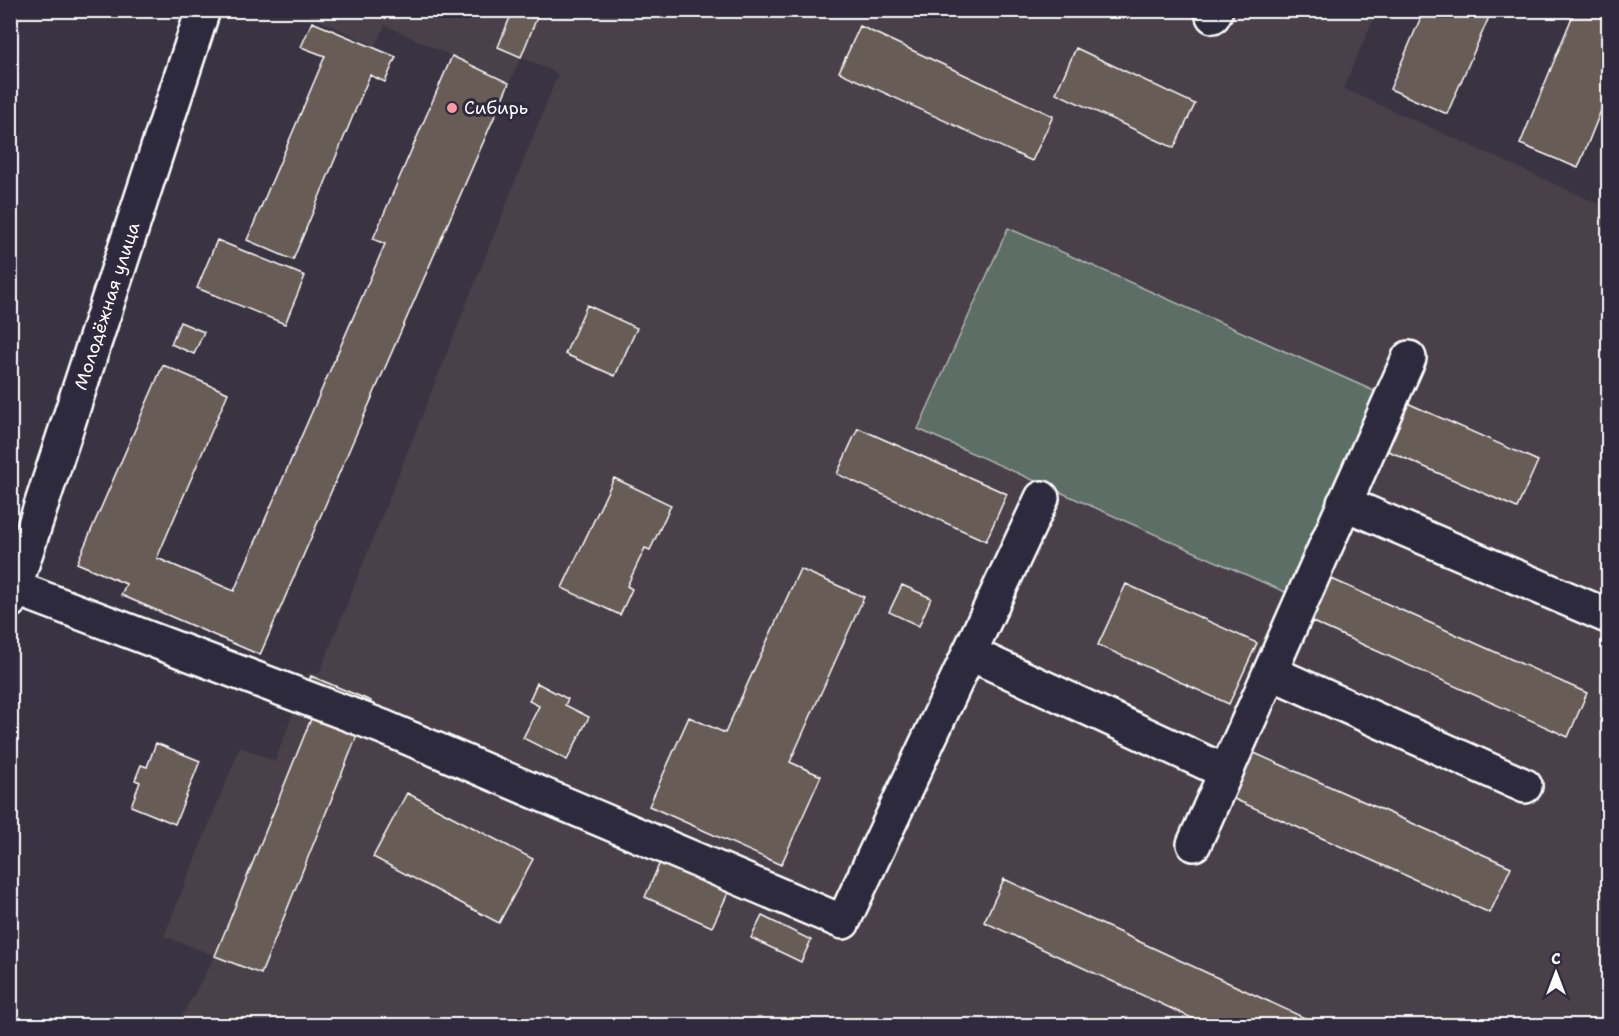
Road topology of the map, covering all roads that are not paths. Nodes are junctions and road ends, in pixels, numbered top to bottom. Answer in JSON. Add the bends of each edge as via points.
{"nodes":[{"id":1,"x":203,"y":10,"type":"edge"},
{"id":2,"x":1409,"y":358,"type":"dead end"},
{"id":3,"x":1042,"y":498,"type":"dead end"},
{"id":4,"x":1344,"y":503,"type":"junction"},
{"id":5,"x":13,"y":595,"type":"edge"},
{"id":6,"x":1605,"y":615,"type":"dead end"},
{"id":7,"x":969,"y":653,"type":"junction"},
{"id":8,"x":1270,"y":672,"type":"junction"},
{"id":9,"x":1226,"y":772,"type":"junction"},
{"id":10,"x":1525,"y":786,"type":"dead end"},
{"id":11,"x":1194,"y":843,"type":"dead end"}],
"edges":[{"from":1,"to":5,"type":"street","name":"Молодёжная улица"},
{"from":2,"to":4,"type":"street"},
{"from":3,"to":7,"type":"street"},
{"from":4,"to":6,"type":"street"},
{"from":4,"to":8,"type":"street"},
{"from":5,"to":7,"type":"street","via":[[383,727],[843,922]]},
{"from":7,"to":9,"type":"street"},
{"from":8,"to":9,"type":"street"},
{"from":8,"to":10,"type":"street"},
{"from":9,"to":11,"type":"street"}]}
